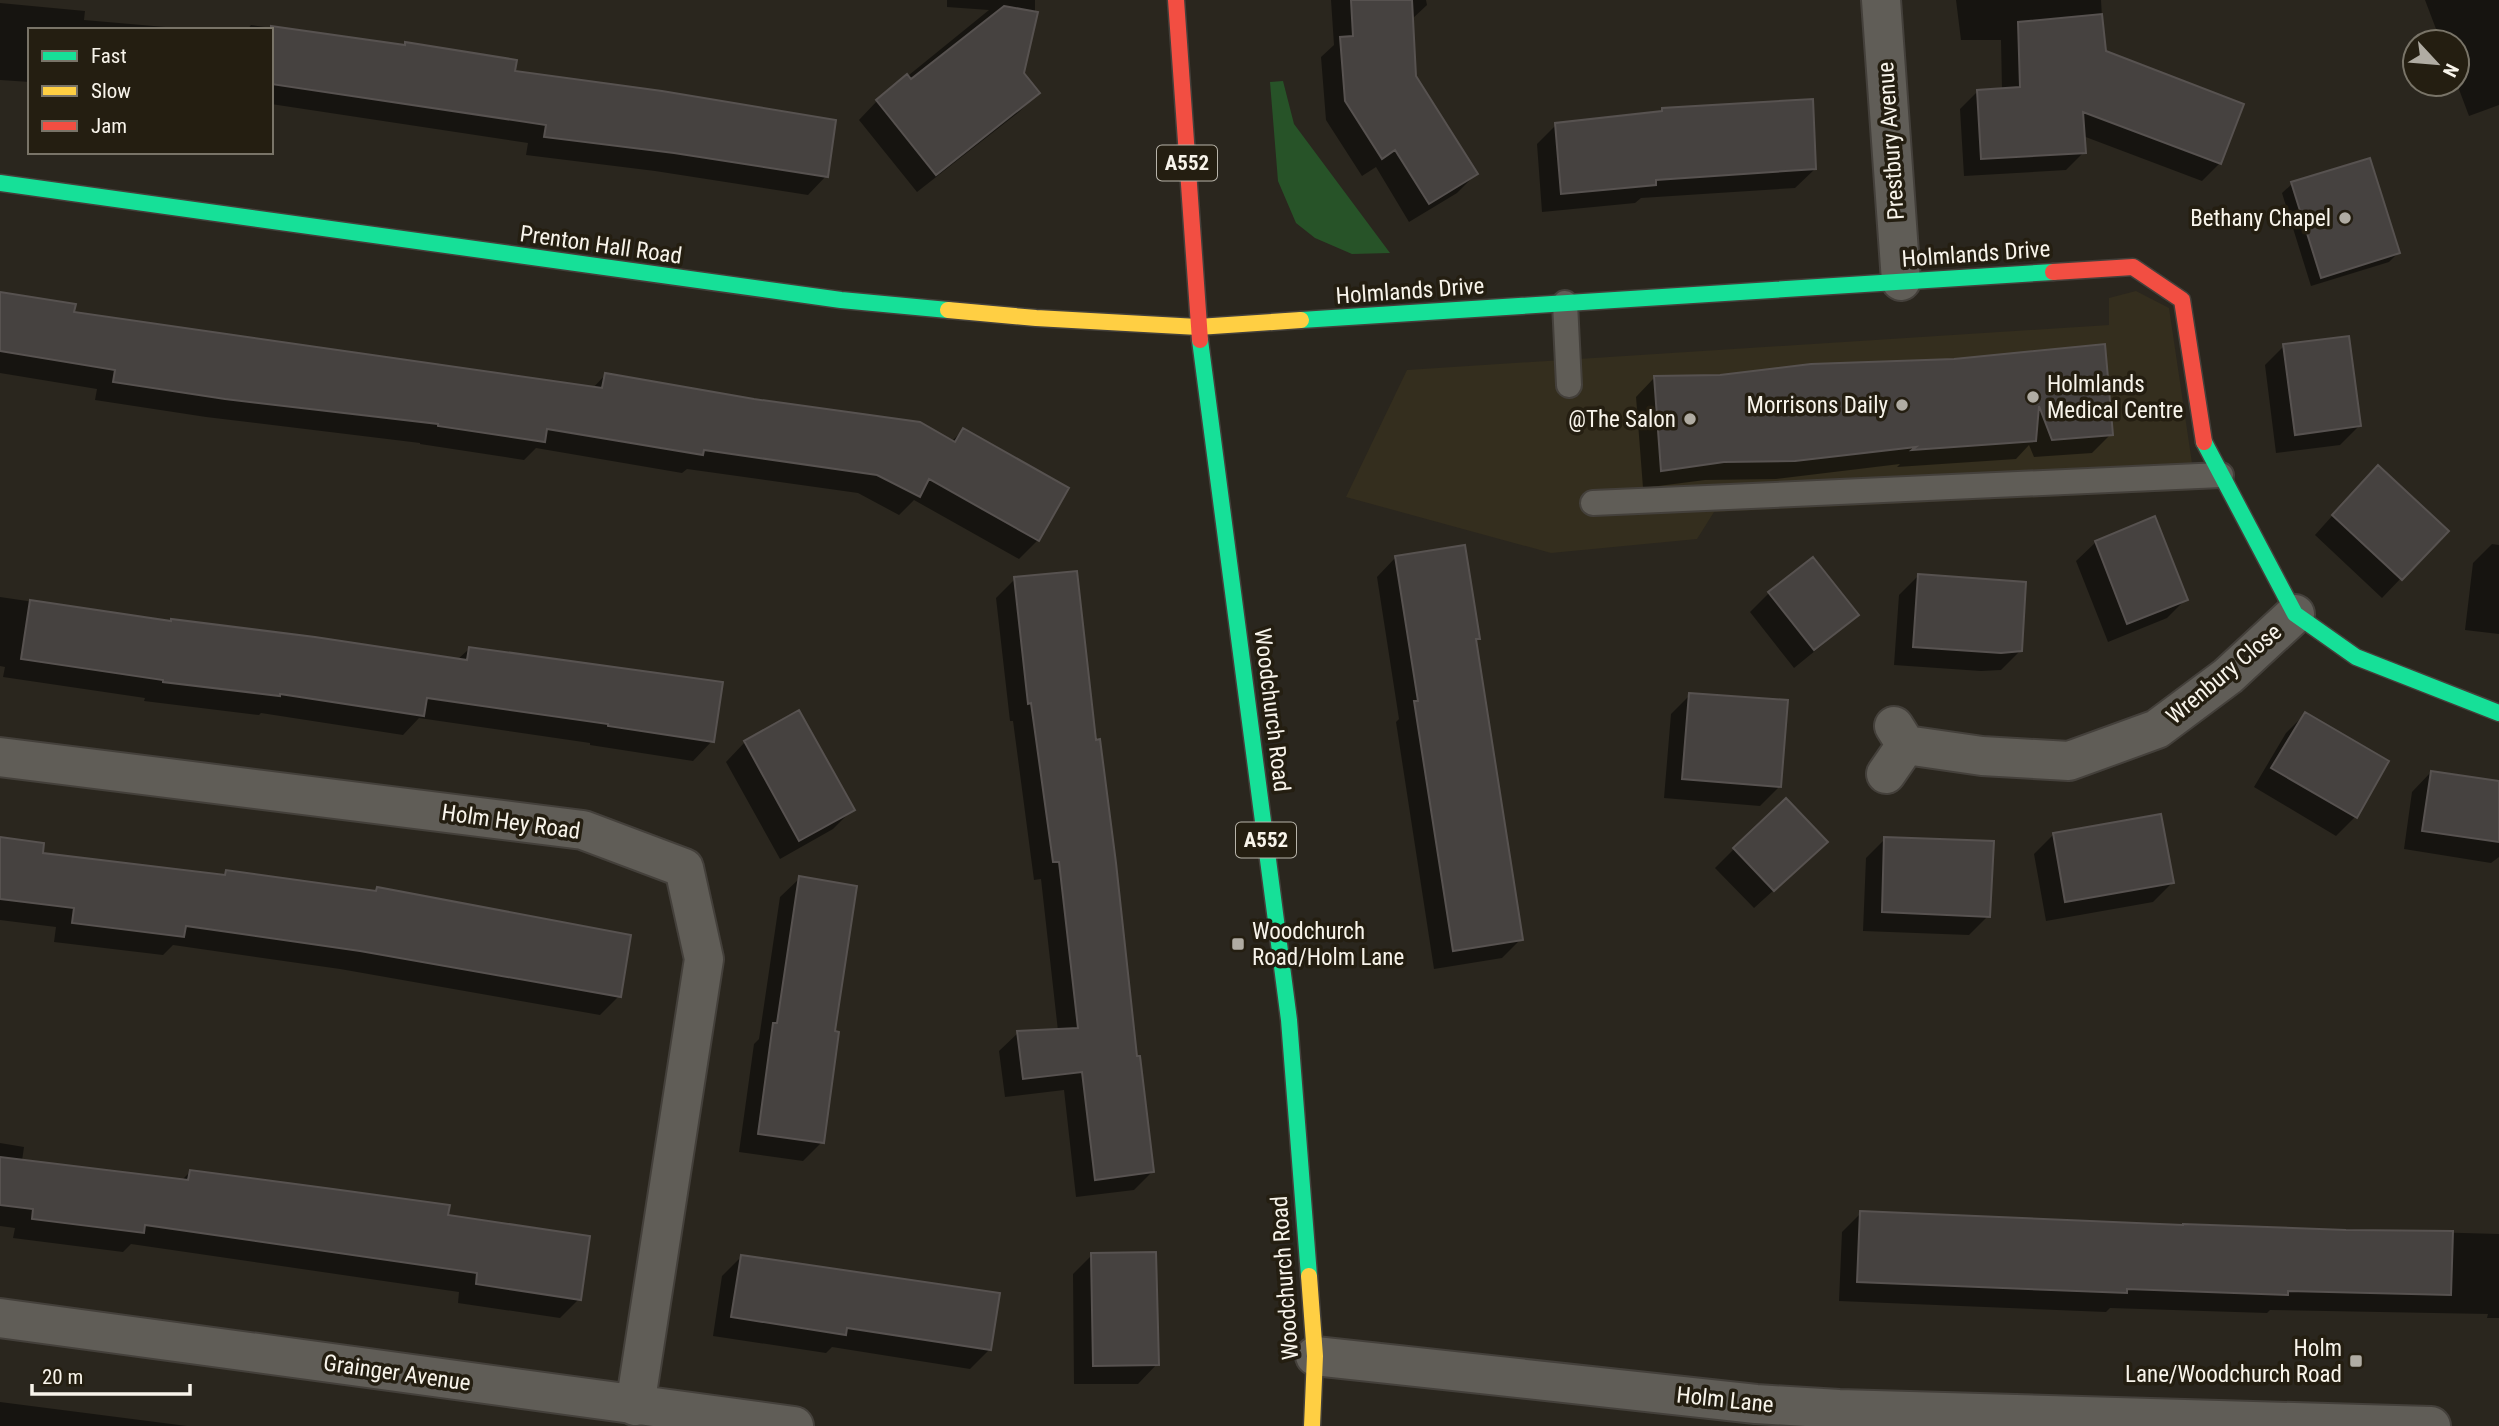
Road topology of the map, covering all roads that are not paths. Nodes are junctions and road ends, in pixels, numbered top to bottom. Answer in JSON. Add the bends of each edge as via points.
{"nodes":[{"id":1,"x":1176,"y":0,"type":"edge"},
{"id":2,"x":1881,"y":0,"type":"edge"},
{"id":3,"x":0,"y":183,"type":"edge"},
{"id":4,"x":1901,"y":281,"type":"junction"},
{"id":5,"x":1565,"y":303,"type":"junction"},
{"id":6,"x":1198,"y":327,"type":"junction"},
{"id":7,"x":1569,"y":385,"type":"dead end"},
{"id":8,"x":2221,"y":475,"type":"junction"},
{"id":9,"x":1593,"y":503,"type":"dead end"},
{"id":10,"x":2295,"y":614,"type":"junction"},
{"id":11,"x":2499,"y":713,"type":"edge"},
{"id":12,"x":1896,"y":749,"type":"dead end"},
{"id":13,"x":0,"y":757,"type":"edge"},
{"id":14,"x":0,"y":1318,"type":"edge"},
{"id":15,"x":1315,"y":1356,"type":"junction"},
{"id":16,"x":635,"y":1406,"type":"junction"},
{"id":17,"x":1839,"y":1418,"type":"edge"},
{"id":18,"x":2248,"y":1424,"type":"edge"},
{"id":19,"x":794,"y":1426,"type":"edge"},
{"id":20,"x":1312,"y":1426,"type":"edge"},
{"id":21,"x":2431,"y":1426,"type":"edge"}],
"edges":[{"from":1,"to":6,"type":"main road","name":"Woodchurch Road","number":"A552"},
{"from":2,"to":4,"type":"street","name":"Prestbury Avenue"},
{"from":3,"to":6,"type":"main road","name":"Prenton Hall Road","via":[[841,300]]},
{"from":4,"to":5,"type":"main road","name":"Holmlands Drive"},
{"from":4,"to":8,"type":"main road","name":"Holmlands Drive","via":[[2133,267],[2182,300],[2205,446]]},
{"from":5,"to":6,"type":"main road","name":"Holmlands Drive"},
{"from":5,"to":7,"type":"lane"},
{"from":6,"to":15,"type":"main road","name":"Woodchurch Road","number":"A552","via":[[1289,1020]]},
{"from":8,"to":9,"type":"lane"},
{"from":8,"to":10,"type":"main road","name":"Holmlands Drive"},
{"from":10,"to":11,"type":"main road","name":"Holmlands Drive","via":[[2356,657]]},
{"from":10,"to":12,"type":"street","name":"Wrenbury Close","via":[[2228,676],[2157,729],[2069,761]]},
{"from":13,"to":16,"type":"street","name":"Holm Hey Road","via":[[583,830],[684,868],[704,959]]},
{"from":14,"to":16,"type":"street","name":"Grainger Avenue"},
{"from":15,"to":17,"type":"street","name":"Holm Lane","via":[[1756,1404]]},
{"from":15,"to":20,"type":"main road","name":"Woodchurch Road","number":"A552"},
{"from":16,"to":19,"type":"street","name":"Grainger Avenue"},
{"from":17,"to":18,"type":"street","name":"Holm Lane"},
{"from":18,"to":21,"type":"street","name":"Holm Lane"}]}
